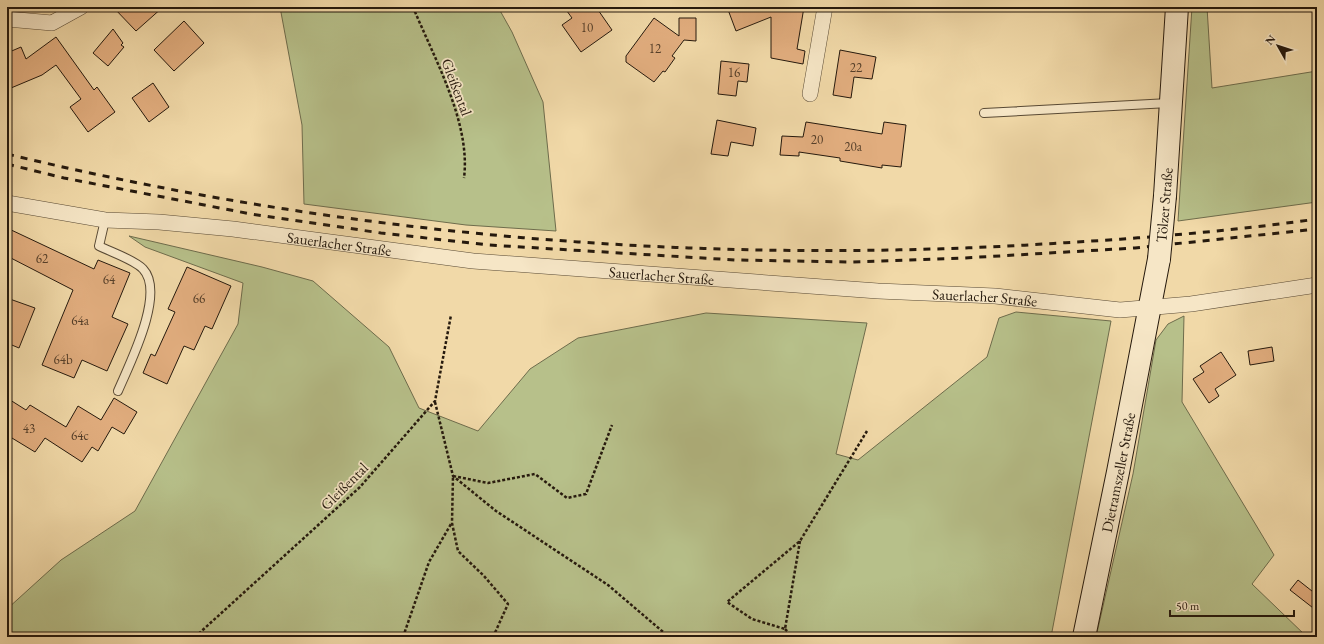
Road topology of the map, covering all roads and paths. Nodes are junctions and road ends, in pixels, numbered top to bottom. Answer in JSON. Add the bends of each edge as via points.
{"nodes":[{"id":1,"x":81,"y":7,"type":"edge"},
{"id":2,"x":413,"y":7,"type":"edge"},
{"id":3,"x":825,"y":7,"type":"edge"},
{"id":4,"x":1177,"y":7,"type":"edge"},
{"id":5,"x":7,"y":19,"type":"edge"},
{"id":6,"x":810,"y":94,"type":"dead end"},
{"id":7,"x":1172,"y":103,"type":"junction"},
{"id":8,"x":984,"y":113,"type":"dead end"},
{"id":9,"x":464,"y":178,"type":"dead end"},
{"id":10,"x":7,"y":204,"type":"edge"},
{"id":11,"x":105,"y":220,"type":"junction"},
{"id":12,"x":1317,"y":285,"type":"edge"},
{"id":13,"x":1151,"y":308,"type":"junction"},
{"id":14,"x":451,"y":315,"type":"dead end"},
{"id":15,"x":118,"y":391,"type":"dead end"},
{"id":16,"x":435,"y":401,"type":"junction"},
{"id":17,"x":612,"y":425,"type":"dead end"},
{"id":18,"x":867,"y":431,"type":"dead end"},
{"id":19,"x":452,"y":476,"type":"junction"},
{"id":20,"x":452,"y":523,"type":"junction"},
{"id":21,"x":800,"y":541,"type":"junction"},
{"id":22,"x":785,"y":629,"type":"junction"},
{"id":23,"x":196,"y":637,"type":"edge"},
{"id":24,"x":403,"y":637,"type":"edge"},
{"id":25,"x":492,"y":637,"type":"edge"},
{"id":26,"x":669,"y":637,"type":"edge"},
{"id":27,"x":793,"y":637,"type":"edge"},
{"id":28,"x":1084,"y":637,"type":"edge"}],
"edges":[{"from":1,"to":5,"type":"street","via":[[52,23]]},
{"from":2,"to":9,"type":"path","name":"Gleißental","via":[[458,114],[466,161]]},
{"from":3,"to":6,"type":"street"},
{"from":4,"to":7,"type":"main road","name":"Tölzer Straße"},
{"from":7,"to":8,"type":"lane"},
{"from":7,"to":13,"type":"main road","name":"Tölzer Straße","bridge":true,"via":[[1159,259]]},
{"from":10,"to":11,"type":"street","name":"Sauerlacher Straße"},
{"from":11,"to":13,"type":"street","name":"Sauerlacher Straße","via":[[233,229],[473,261],[878,291],[995,296],[1120,310]]},
{"from":11,"to":15,"type":"lane","via":[[99,246],[143,268],[150,285],[147,319]]},
{"from":12,"to":13,"type":"street","name":"Sauerlacher Straße"},
{"from":13,"to":28,"type":"main road","name":"Dietramszeller Straße"},
{"from":14,"to":16,"type":"path"},
{"from":16,"to":19,"type":"path"},
{"from":16,"to":23,"type":"path","name":"Gleißental","via":[[360,487]]},
{"from":17,"to":19,"type":"path","via":[[586,494],[567,498],[535,474],[488,484]]},
{"from":18,"to":21,"type":"path"},
{"from":19,"to":20,"type":"path"},
{"from":19,"to":26,"type":"path","via":[[496,511],[608,585]]},
{"from":20,"to":24,"type":"path","via":[[429,562]]},
{"from":20,"to":25,"type":"path","via":[[458,551],[508,604]]},
{"from":21,"to":22,"type":"path"},
{"from":21,"to":22,"type":"path","via":[[727,602],[752,619]]},
{"from":22,"to":27,"type":"path"}]}
